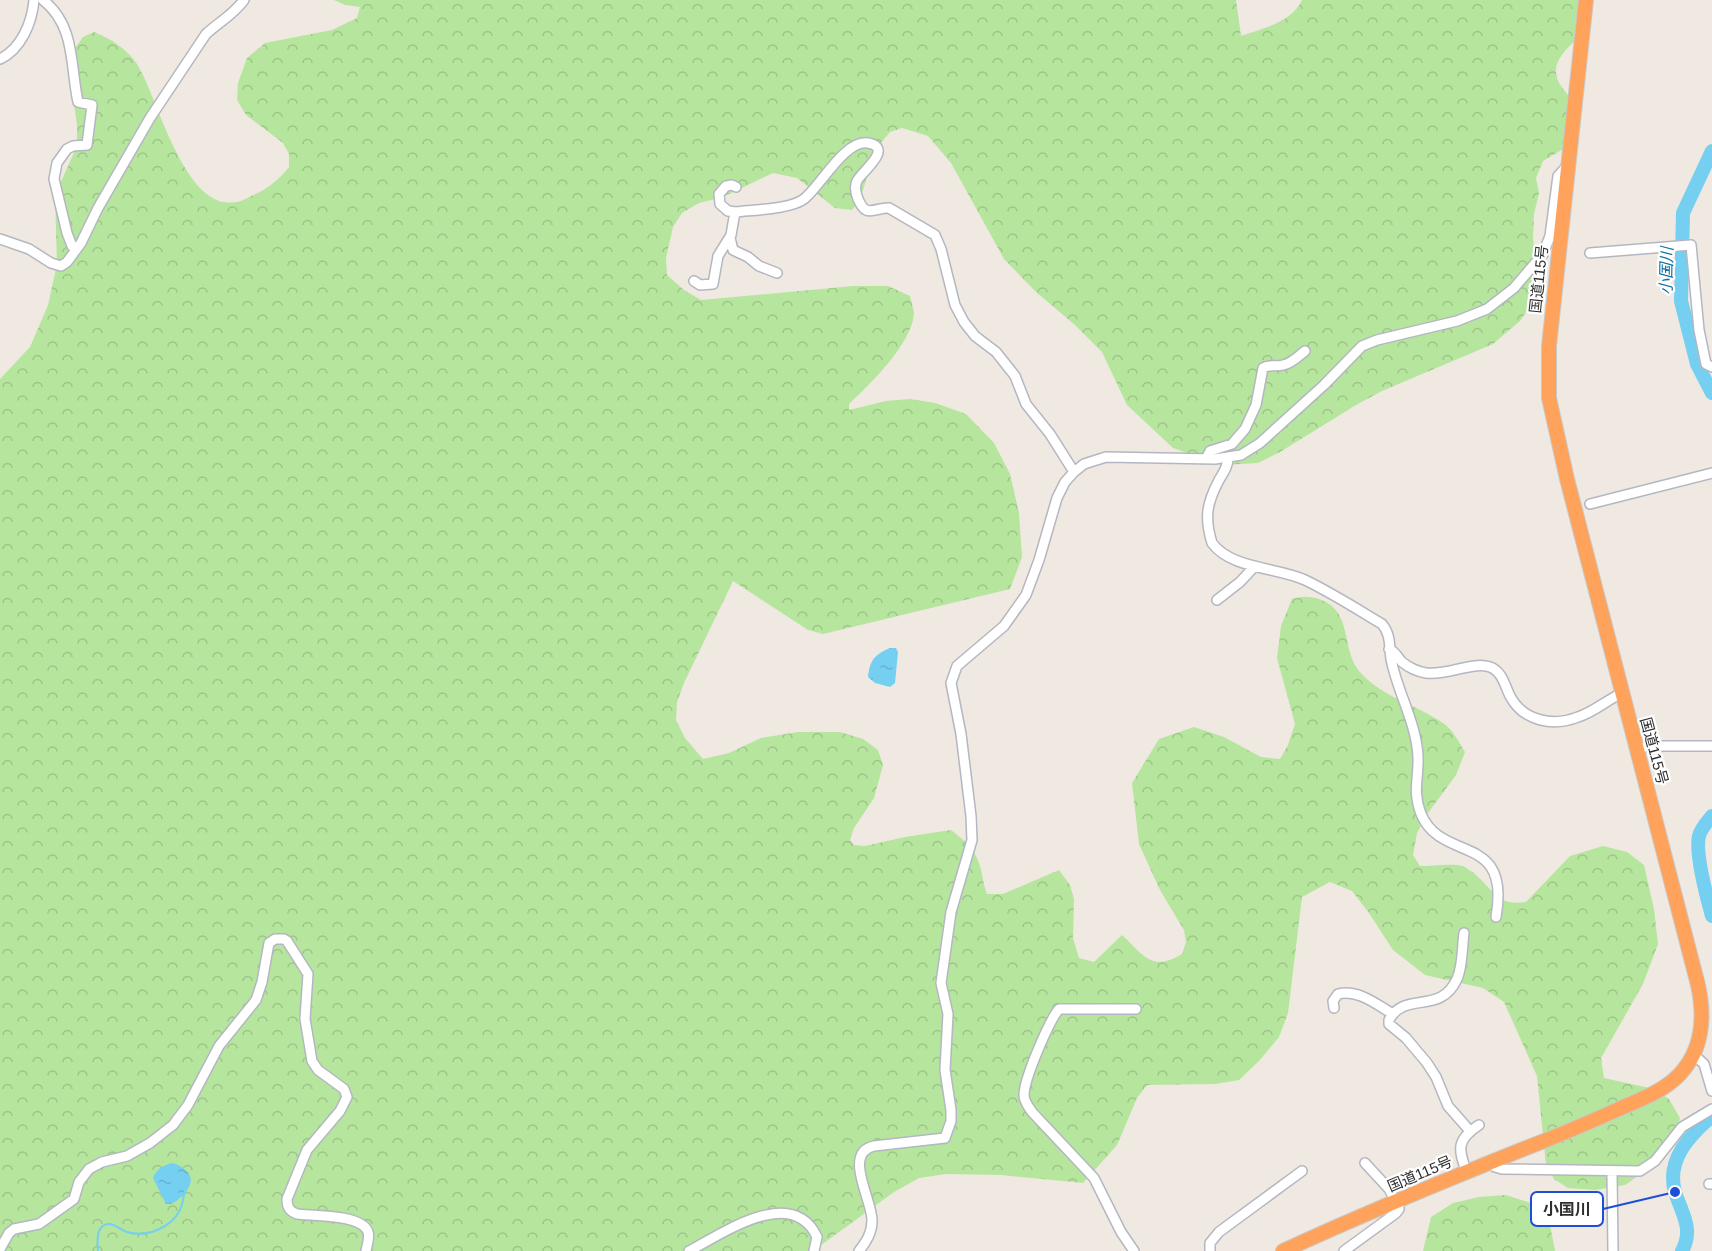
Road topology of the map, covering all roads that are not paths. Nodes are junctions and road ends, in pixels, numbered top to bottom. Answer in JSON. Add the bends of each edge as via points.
{"nodes":[{"id":1,"x":33,"y":0,"type":"edge"},
{"id":2,"x":43,"y":0,"type":"edge"},
{"id":3,"x":244,"y":0,"type":"edge"},
{"id":4,"x":1586,"y":0,"type":"edge"},
{"id":5,"x":0,"y":59,"type":"edge"},
{"id":6,"x":1568,"y":165,"type":"junction"},
{"id":7,"x":736,"y":187,"type":"dead end"},
{"id":8,"x":735,"y":212,"type":"junction"},
{"id":9,"x":730,"y":238,"type":"junction"},
{"id":10,"x":0,"y":239,"type":"edge"},
{"id":11,"x":76,"y":250,"type":"junction"},
{"id":12,"x":1590,"y":253,"type":"dead end"},
{"id":13,"x":777,"y":273,"type":"dead end"},
{"id":14,"x":694,"y":281,"type":"dead end"},
{"id":15,"x":1305,"y":351,"type":"dead end"},
{"id":16,"x":1712,"y":367,"type":"edge"},
{"id":17,"x":1206,"y":459,"type":"junction"},
{"id":18,"x":1228,"y":459,"type":"junction"},
{"id":19,"x":1074,"y":472,"type":"junction"},
{"id":20,"x":1712,"y":473,"type":"edge"},
{"id":21,"x":1590,"y":504,"type":"dead end"},
{"id":22,"x":1255,"y":566,"type":"junction"},
{"id":23,"x":1217,"y":600,"type":"dead end"},
{"id":24,"x":1389,"y":649,"type":"junction"},
{"id":25,"x":1622,"y":693,"type":"junction"},
{"id":26,"x":1712,"y":746,"type":"edge"},
{"id":27,"x":1637,"y":749,"type":"junction"},
{"id":28,"x":1496,"y":917,"type":"dead end"},
{"id":29,"x":1464,"y":933,"type":"dead end"},
{"id":30,"x":1334,"y":1008,"type":"dead end"},
{"id":31,"x":1136,"y":1009,"type":"dead end"},
{"id":32,"x":1393,"y":1014,"type":"junction"},
{"id":33,"x":1693,"y":1054,"type":"junction"},
{"id":34,"x":1712,"y":1092,"type":"edge"},
{"id":35,"x":1712,"y":1109,"type":"edge"},
{"id":36,"x":1479,"y":1125,"type":"dead end"},
{"id":37,"x":1470,"y":1131,"type":"junction"},
{"id":38,"x":1365,"y":1163,"type":"dead end"},
{"id":39,"x":1490,"y":1163,"type":"junction"},
{"id":40,"x":1302,"y":1171,"type":"dead end"},
{"id":41,"x":1612,"y":1172,"type":"junction"},
{"id":42,"x":1467,"y":1173,"type":"junction"},
{"id":43,"x":1398,"y":1201,"type":"junction"},
{"id":44,"x":0,"y":1249,"type":"edge"},
{"id":45,"x":366,"y":1251,"type":"edge"},
{"id":46,"x":689,"y":1251,"type":"edge"},
{"id":47,"x":814,"y":1251,"type":"edge"},
{"id":48,"x":859,"y":1251,"type":"edge"},
{"id":49,"x":1134,"y":1251,"type":"edge"},
{"id":50,"x":1209,"y":1251,"type":"edge"},
{"id":51,"x":1283,"y":1251,"type":"edge"},
{"id":52,"x":1344,"y":1251,"type":"edge"},
{"id":53,"x":1613,"y":1251,"type":"edge"}],
"edges":[{"from":1,"to":5,"type":"street","via":[[26,31],[12,52]]},
{"from":2,"to":11,"type":"street","via":[[59,18],[70,40],[78,102],[92,105],[87,145],[67,149],[57,163],[54,178],[67,233]]},
{"from":3,"to":11,"type":"street","via":[[232,15],[206,34],[150,118]]},
{"from":4,"to":6,"type":"highway","name":"国道115号"},
{"from":6,"to":18,"type":"street","via":[[1558,176],[1545,248],[1514,288],[1465,319],[1362,346],[1260,443]]},
{"from":6,"to":25,"type":"highway","name":"国道115号","via":[[1549,346],[1549,398]]},
{"from":7,"to":8,"type":"street","via":[[726,186],[718,199],[724,209]]},
{"from":8,"to":9,"type":"street"},
{"from":8,"to":19,"type":"street","via":[[797,203],[848,151],[863,143],[874,146],[877,159],[856,182],[862,207],[870,211],[889,208],[935,236],[961,318],[970,332],[996,352],[1016,376],[1026,404]]},
{"from":9,"to":13,"type":"street","via":[[733,250]]},
{"from":9,"to":14,"type":"street","via":[[719,253],[713,284],[700,285]]},
{"from":10,"to":11,"type":"street","via":[[61,266]]},
{"from":12,"to":16,"type":"street","via":[[1691,245],[1699,330],[1706,364]]},
{"from":15,"to":17,"type":"street","via":[[1290,363],[1263,368],[1256,405],[1245,429],[1232,444],[1210,451]]},
{"from":17,"to":18,"type":"street"},
{"from":17,"to":19,"type":"street","via":[[1106,457]]},
{"from":18,"to":22,"type":"street","via":[[1209,500],[1208,532],[1222,553]]},
{"from":19,"to":48,"type":"street","via":[[1057,498],[1026,595],[1004,626],[953,673],[951,683],[972,816],[972,840],[951,912],[940,983],[948,1014],[945,1060],[951,1121],[945,1138],[874,1146],[860,1155],[860,1172],[873,1220]]},
{"from":20,"to":21,"type":"street"},
{"from":22,"to":23,"type":"street"},
{"from":22,"to":24,"type":"street","via":[[1302,579],[1382,624],[1389,634]]},
{"from":24,"to":25,"type":"street","via":[[1406,665],[1427,673],[1490,667],[1501,676],[1517,706],[1542,720],[1563,722],[1579,717]]},
{"from":24,"to":28,"type":"street","via":[[1416,742],[1415,791],[1422,816],[1441,838],[1470,849],[1490,866],[1499,893]]},
{"from":25,"to":27,"type":"highway","name":"国道115号"},
{"from":26,"to":27,"type":"street"},
{"from":27,"to":33,"type":"highway","name":"国道115号","via":[[1702,1000],[1702,1026]]},
{"from":29,"to":32,"type":"street","via":[[1460,969],[1453,986],[1437,1000],[1402,1006]]},
{"from":30,"to":32,"type":"street","via":[[1338,993],[1349,992]]},
{"from":31,"to":49,"type":"street","via":[[1059,1009],[1028,1075],[1024,1094],[1032,1112],[1098,1185]]},
{"from":32,"to":37,"type":"street","via":[[1389,1024],[1427,1063],[1448,1106]]},
{"from":33,"to":34,"type":"street","via":[[1704,1064]]},
{"from":33,"to":39,"type":"highway","name":"国道115号","via":[[1672,1081],[1650,1095]]},
{"from":35,"to":41,"type":"street","via":[[1682,1127],[1651,1164],[1634,1173]]},
{"from":36,"to":37,"type":"street"},
{"from":37,"to":42,"type":"street","via":[[1460,1149]]},
{"from":38,"to":43,"type":"street"},
{"from":39,"to":41,"type":"street","via":[[1502,1170]]},
{"from":39,"to":42,"type":"highway","name":"国道115号"},
{"from":40,"to":50,"type":"street","via":[[1219,1232]]},
{"from":41,"to":53,"type":"street"},
{"from":42,"to":43,"type":"highway","name":"国道115号"},
{"from":43,"to":51,"type":"highway","name":"国道115号"},
{"from":43,"to":52,"type":"street","via":[[1400,1209],[1396,1214]]},
{"from":44,"to":45,"type":"street","via":[[14,1229],[39,1224],[74,1199],[88,1169],[127,1156],[173,1125],[219,1046],[255,1000],[269,943],[280,938],[287,941],[308,974],[305,1019],[312,1061],[318,1071],[344,1089],[347,1097],[307,1149],[287,1199],[288,1206],[297,1214],[357,1222],[369,1234]]},
{"from":46,"to":47,"type":"street","via":[[748,1221],[779,1212],[796,1216],[812,1228],[817,1237]]}]}
